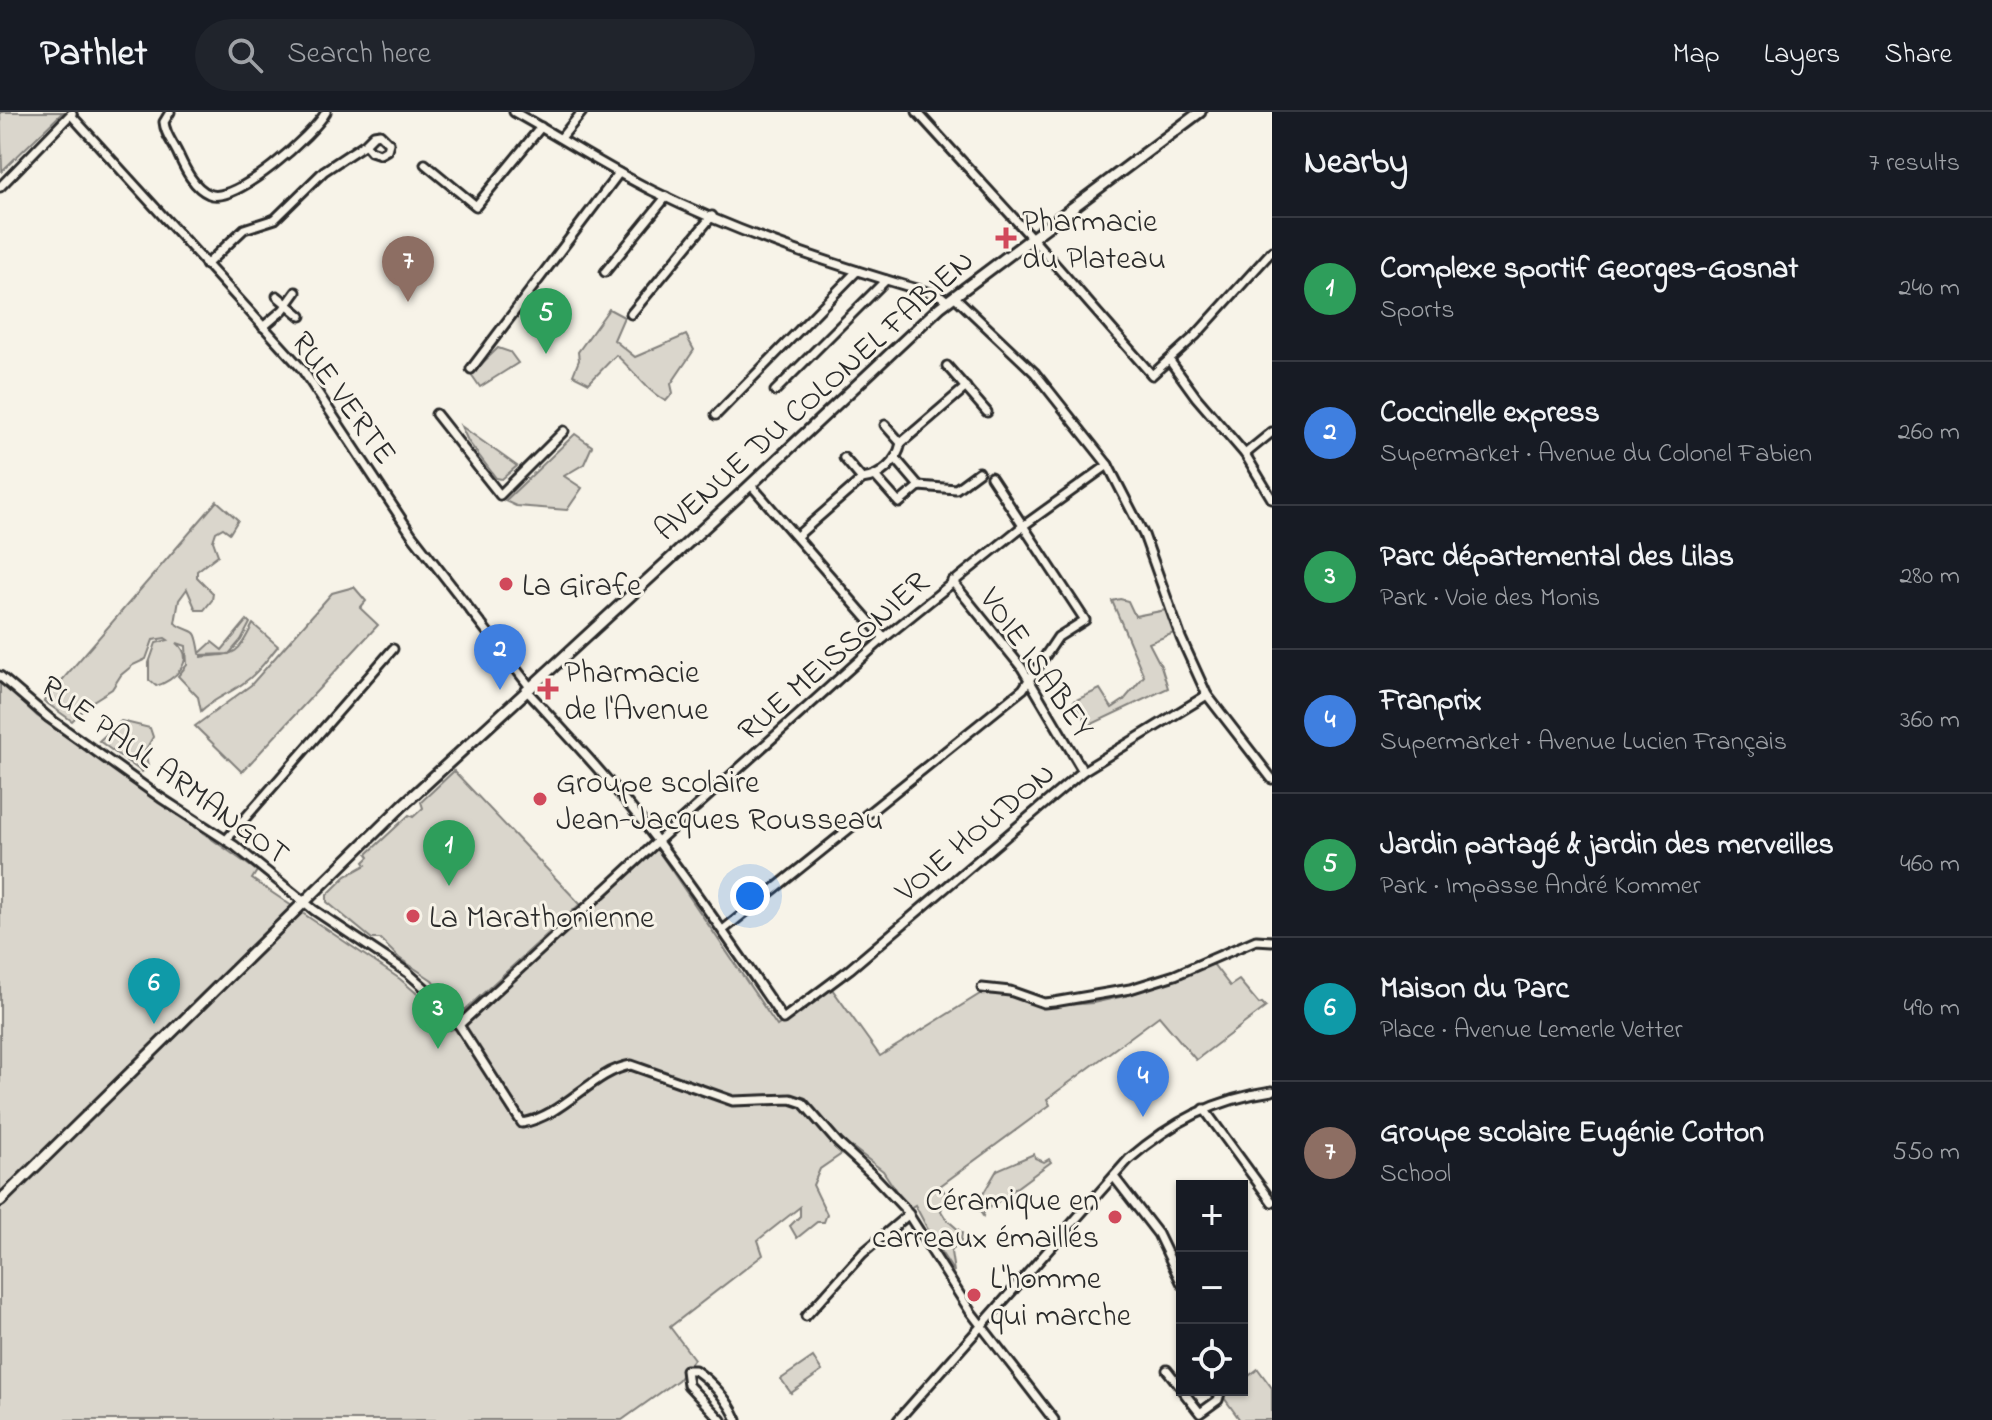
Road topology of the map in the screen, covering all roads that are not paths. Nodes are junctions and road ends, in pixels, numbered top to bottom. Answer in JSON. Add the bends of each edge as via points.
{"nodes":[{"id":1,"x":170,"y":112,"type":"edge"},
{"id":2,"x":326,"y":112,"type":"edge"},
{"id":3,"x":582,"y":112,"type":"edge"},
{"id":4,"x":917,"y":112,"type":"edge"},
{"id":5,"x":1200,"y":112,"type":"edge"},
{"id":6,"x":72,"y":113,"type":"edge"},
{"id":7,"x":518,"y":113,"type":"edge"},
{"id":8,"x":541,"y":127,"type":"junction"},
{"id":9,"x":561,"y":138,"type":"junction"},
{"id":10,"x":365,"y":144,"type":"dead end"},
{"id":11,"x":425,"y":164,"type":"dead end"},
{"id":12,"x":619,"y":173,"type":"junction"},
{"id":13,"x":0,"y":187,"type":"edge"},
{"id":14,"x":666,"y":197,"type":"junction"},
{"id":15,"x":712,"y":216,"type":"junction"},
{"id":16,"x":1032,"y":238,"type":"junction"},
{"id":17,"x":1272,"y":251,"type":"edge"},
{"id":18,"x":206,"y":265,"type":"junction"},
{"id":19,"x":857,"y":271,"type":"junction"},
{"id":20,"x":605,"y":272,"type":"dead end"},
{"id":21,"x":886,"y":280,"type":"junction"},
{"id":22,"x":296,"y":292,"type":"dead end"},
{"id":23,"x":277,"y":296,"type":"dead end"},
{"id":24,"x":950,"y":299,"type":"junction"},
{"id":25,"x":287,"y":303,"type":"junction"},
{"id":26,"x":631,"y":314,"type":"dead end"},
{"id":27,"x":301,"y":316,"type":"dead end"},
{"id":28,"x":263,"y":327,"type":"junction"},
{"id":29,"x":1170,"y":361,"type":"junction"},
{"id":30,"x":947,"y":366,"type":"dead end"},
{"id":31,"x":471,"y":369,"type":"dead end"},
{"id":32,"x":966,"y":387,"type":"junction"},
{"id":33,"x":775,"y":391,"type":"dead end"},
{"id":34,"x":987,"y":412,"type":"dead end"},
{"id":35,"x":436,"y":414,"type":"dead end"},
{"id":36,"x":716,"y":415,"type":"dead end"},
{"id":37,"x":885,"y":425,"type":"dead end"},
{"id":38,"x":564,"y":431,"type":"dead end"},
{"id":39,"x":1272,"y":432,"type":"edge"},
{"id":40,"x":901,"y":443,"type":"junction"},
{"id":41,"x":1245,"y":454,"type":"junction"},
{"id":42,"x":844,"y":458,"type":"dead end"},
{"id":43,"x":896,"y":459,"type":"junction"},
{"id":44,"x":1108,"y":465,"type":"junction"},
{"id":45,"x":979,"y":472,"type":"dead end"},
{"id":46,"x":875,"y":476,"type":"junction"},
{"id":47,"x":991,"y":477,"type":"dead end"},
{"id":48,"x":862,"y":479,"type":"junction"},
{"id":49,"x":751,"y":485,"type":"junction"},
{"id":50,"x":919,"y":486,"type":"junction"},
{"id":51,"x":1272,"y":499,"type":"edge"},
{"id":52,"x":1023,"y":526,"type":"junction"},
{"id":53,"x":797,"y":536,"type":"junction"},
{"id":54,"x":952,"y":581,"type":"junction"},
{"id":55,"x":884,"y":638,"type":"junction"},
{"id":56,"x":393,"y":649,"type":"dead end"},
{"id":57,"x":0,"y":676,"type":"edge"},
{"id":58,"x":1028,"y":681,"type":"junction"},
{"id":59,"x":528,"y":689,"type":"junction"},
{"id":60,"x":1207,"y":695,"type":"junction"},
{"id":61,"x":1083,"y":771,"type":"junction"},
{"id":62,"x":1272,"y":779,"type":"edge"},
{"id":63,"x":226,"y":840,"type":"junction"},
{"id":64,"x":658,"y":841,"type":"junction"},
{"id":65,"x":305,"y":901,"type":"junction"},
{"id":66,"x":723,"y":930,"type":"junction"},
{"id":67,"x":1272,"y":941,"type":"edge"},
{"id":68,"x":982,"y":988,"type":"dead end"},
{"id":69,"x":783,"y":1019,"type":"joint"},
{"id":70,"x":459,"y":1025,"type":"junction"},
{"id":71,"x":1272,"y":1091,"type":"edge"},
{"id":72,"x":1204,"y":1109,"type":"junction"},
{"id":73,"x":1114,"y":1177,"type":"junction"},
{"id":74,"x":0,"y":1201,"type":"edge"},
{"id":75,"x":1272,"y":1202,"type":"edge"},
{"id":76,"x":909,"y":1214,"type":"junction"},
{"id":77,"x":1176,"y":1272,"type":"edge"},
{"id":78,"x":806,"y":1316,"type":"dead end"},
{"id":79,"x":981,"y":1327,"type":"junction"},
{"id":80,"x":1167,"y":1370,"type":"dead end"},
{"id":81,"x":1176,"y":1382,"type":"edge"},
{"id":82,"x":1187,"y":1396,"type":"edge"},
{"id":83,"x":1219,"y":1396,"type":"edge"},
{"id":84,"x":736,"y":1417,"type":"edge"},
{"id":85,"x":724,"y":1420,"type":"edge"},
{"id":86,"x":898,"y":1420,"type":"edge"},
{"id":87,"x":1054,"y":1420,"type":"edge"}],
"edges":[{"from":1,"to":2,"type":"street","via":[[164,126],[183,164],[202,190],[216,196],[273,166]]},
{"from":3,"to":9,"type":"street"},
{"from":4,"to":16,"type":"street"},
{"from":5,"to":16,"type":"street","name":"AVENUE DU COLONEL FABIEN"},
{"from":6,"to":13,"type":"street"},
{"from":6,"to":18,"type":"street","name":"RUE VERTE"},
{"from":7,"to":8,"type":"street"},
{"from":8,"to":9,"type":"street"},
{"from":8,"to":11,"type":"street","via":[[476,206]]},
{"from":9,"to":12,"type":"street"},
{"from":10,"to":18,"type":"street","via":[[324,171],[272,221],[244,229]]},
{"from":12,"to":14,"type":"street"},
{"from":12,"to":31,"type":"street"},
{"from":14,"to":15,"type":"street"},
{"from":14,"to":20,"type":"street"},
{"from":15,"to":19,"type":"street"},
{"from":15,"to":26,"type":"street"},
{"from":16,"to":24,"type":"street","name":"AVENUE DU COLONEL FABIEN"},
{"from":16,"to":29,"type":"street","via":[[1152,375]]},
{"from":17,"to":29,"type":"street"},
{"from":18,"to":28,"type":"street","name":"RUE VERTE"},
{"from":19,"to":21,"type":"street"},
{"from":19,"to":36,"type":"street"},
{"from":21,"to":24,"type":"street"},
{"from":21,"to":33,"type":"street"},
{"from":22,"to":25,"type":"street"},
{"from":23,"to":25,"type":"street"},
{"from":24,"to":44,"type":"street","via":[[1035,373]]},
{"from":24,"to":49,"type":"street","name":"AVENUE DU COLONEL FABIEN"},
{"from":25,"to":27,"type":"street"},
{"from":25,"to":28,"type":"street"},
{"from":28,"to":59,"type":"street","name":"RUE VERTE","via":[[302,369],[412,535]]},
{"from":29,"to":41,"type":"street"},
{"from":30,"to":32,"type":"street"},
{"from":32,"to":34,"type":"street"},
{"from":32,"to":40,"type":"street"},
{"from":35,"to":38,"type":"street","via":[[500,495]]},
{"from":37,"to":40,"type":"street"},
{"from":39,"to":41,"type":"street"},
{"from":40,"to":43,"type":"street"},
{"from":41,"to":51,"type":"street"},
{"from":42,"to":48,"type":"street"},
{"from":43,"to":46,"type":"street"},
{"from":43,"to":50,"type":"street"},
{"from":44,"to":52,"type":"street","name":"RUE MEISSONIER"},
{"from":44,"to":60,"type":"street","via":[[1144,535]]},
{"from":45,"to":50,"type":"street","via":[[956,489]]},
{"from":46,"to":48,"type":"street"},
{"from":46,"to":50,"type":"street","via":[[899,503]]},
{"from":47,"to":52,"type":"street"},
{"from":48,"to":53,"type":"street"},
{"from":49,"to":53,"type":"street"},
{"from":49,"to":59,"type":"street","name":"AVENUE DU COLONEL FABIEN"},
{"from":52,"to":54,"type":"street","name":"RUE MEISSONIER"},
{"from":52,"to":58,"type":"street","via":[[1085,620],[1058,637]]},
{"from":53,"to":55,"type":"street"},
{"from":54,"to":55,"type":"street","name":"RUE MEISSONIER"},
{"from":54,"to":58,"type":"street","name":"VOIE ISABEY"},
{"from":55,"to":64,"type":"street","name":"RUE MEISSONIER"},
{"from":56,"to":63,"type":"street"},
{"from":57,"to":63,"type":"street","name":"RUE PAUL ARMANGOT","via":[[49,718]]},
{"from":58,"to":61,"type":"street","name":"VOIE ISABEY"},
{"from":58,"to":66,"type":"street"},
{"from":59,"to":64,"type":"street","name":"RUE VERTE"},
{"from":59,"to":65,"type":"street","name":"AVENUE DU COLONEL FABIEN"},
{"from":60,"to":61,"type":"street","name":"VOIE HOUDON"},
{"from":60,"to":62,"type":"street"},
{"from":61,"to":69,"type":"street","name":"VOIE HOUDON","via":[[850,969]]},
{"from":63,"to":65,"type":"street","name":"RUE PAUL ARMANGOT"},
{"from":64,"to":66,"type":"street","name":"RUE VERTE"},
{"from":64,"to":70,"type":"street","name":"RUE MEISSONIER"},
{"from":65,"to":70,"type":"street","name":"RUE PAUL ARMANGOT","via":[[407,972]]},
{"from":65,"to":74,"type":"street","name":"AVENUE DU COLONEL FABIEN"},
{"from":66,"to":69,"type":"street","name":"RUE VERTE"},
{"from":67,"to":68,"type":"street","via":[[1256,940],[1130,989],[1054,1002]]},
{"from":70,"to":76,"type":"street","name":"RUE PAUL ARMANGOT","via":[[522,1123],[543,1118],[614,1070],[631,1065],[733,1101],[796,1099]]},
{"from":71,"to":72,"type":"street"},
{"from":72,"to":73,"type":"street","via":[[1167,1128]]},
{"from":72,"to":75,"type":"street"},
{"from":73,"to":77,"type":"street","via":[[1158,1234]]},
{"from":73,"to":79,"type":"street"},
{"from":76,"to":78,"type":"street","via":[[863,1253]]},
{"from":76,"to":79,"type":"street"},
{"from":79,"to":86,"type":"street"},
{"from":79,"to":87,"type":"street"},
{"from":80,"to":81,"type":"street"},
{"from":82,"to":83,"type":"street","via":[[1200,1413]]},
{"from":84,"to":85,"type":"street"},
{"from":84,"to":85,"type":"street","via":[[701,1374],[686,1370],[688,1385]]}]}
